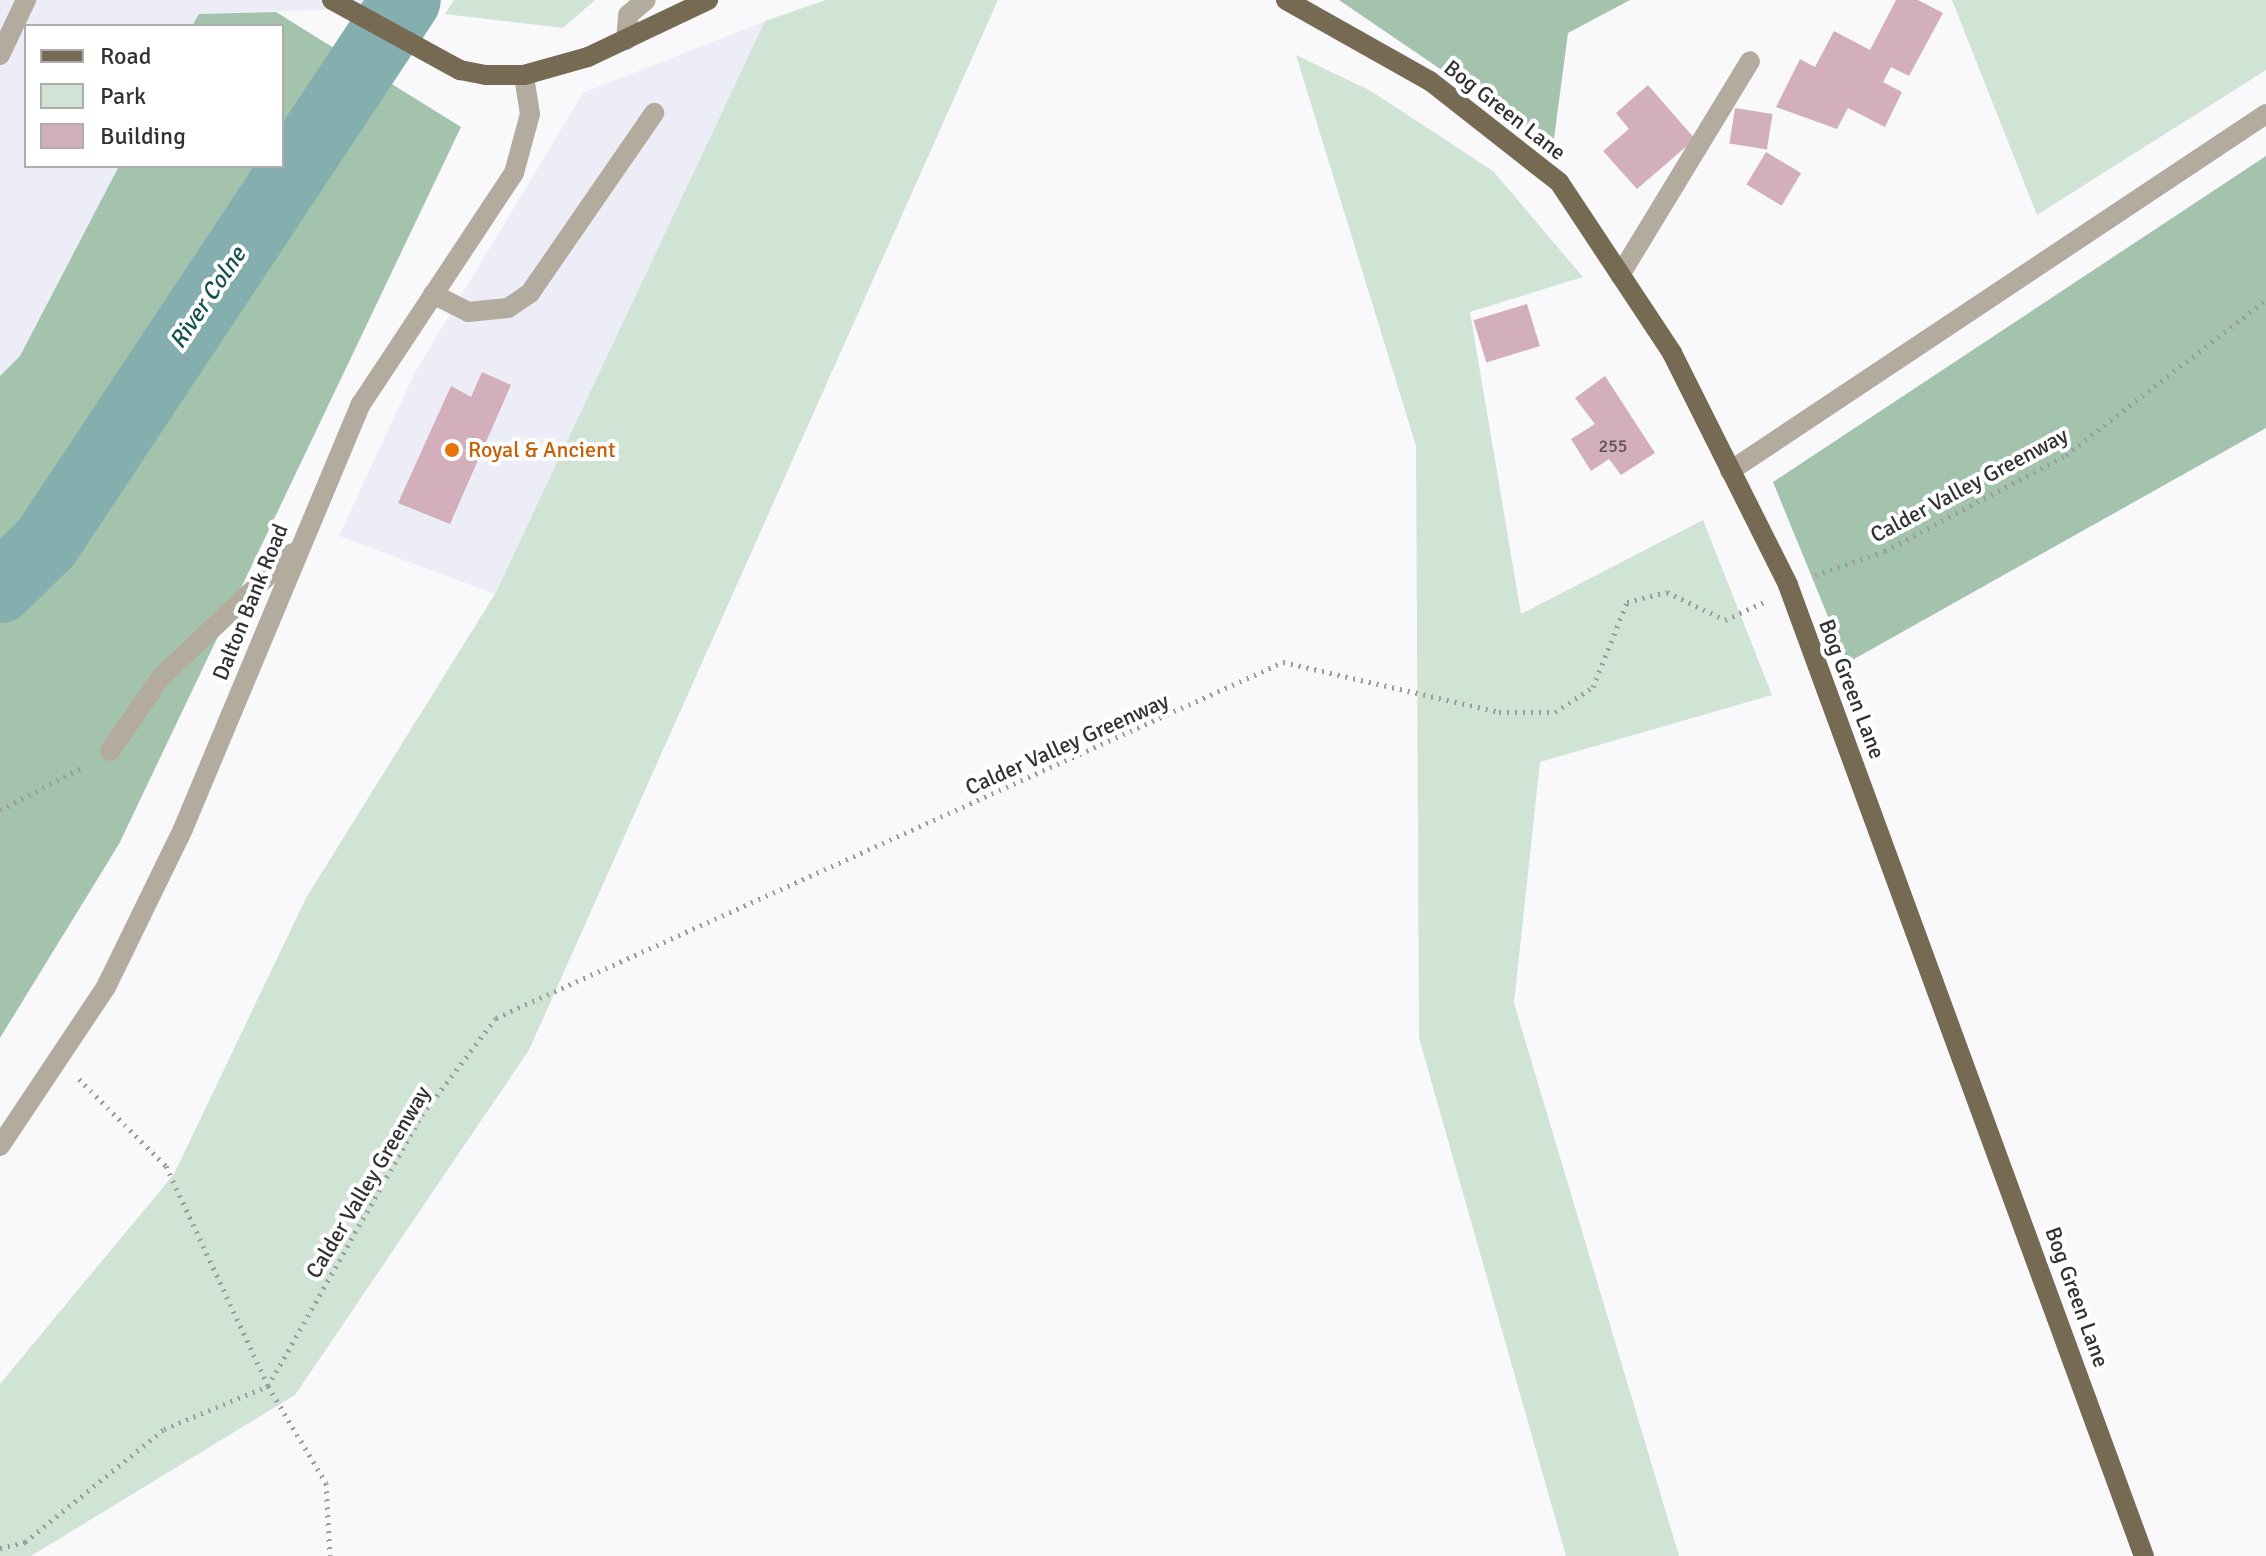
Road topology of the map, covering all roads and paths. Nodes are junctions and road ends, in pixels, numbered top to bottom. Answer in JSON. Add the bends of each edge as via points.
{"nodes":[{"id":1,"x":26,"y":0,"type":"edge"},
{"id":2,"x":332,"y":0,"type":"edge"},
{"id":3,"x":646,"y":0,"type":"edge"},
{"id":4,"x":708,"y":0,"type":"edge"},
{"id":5,"x":1286,"y":0,"type":"edge"},
{"id":6,"x":626,"y":40,"type":"junction"},
{"id":7,"x":0,"y":55,"type":"edge"},
{"id":8,"x":1750,"y":61,"type":"dead end"},
{"id":9,"x":524,"y":75,"type":"junction"},
{"id":10,"x":654,"y":113,"type":"dead end"},
{"id":11,"x":2266,"y":114,"type":"edge"},
{"id":12,"x":1620,"y":275,"type":"junction"},
{"id":13,"x":433,"y":294,"type":"junction"},
{"id":14,"x":2266,"y":300,"type":"edge"},
{"id":15,"x":1730,"y":471,"type":"junction"},
{"id":16,"x":298,"y":548,"type":"junction"},
{"id":17,"x":1788,"y":585,"type":"junction"},
{"id":18,"x":110,"y":751,"type":"joint"},
{"id":19,"x":0,"y":810,"type":"edge"},
{"id":20,"x":61,"y":1061,"type":"junction"},
{"id":21,"x":0,"y":1146,"type":"edge"},
{"id":22,"x":268,"y":1386,"type":"junction"},
{"id":23,"x":0,"y":1548,"type":"edge"},
{"id":24,"x":330,"y":1556,"type":"edge"},
{"id":25,"x":2144,"y":1556,"type":"edge"}],
"edges":[{"from":1,"to":7,"type":"street"},
{"from":2,"to":9,"type":"main road","via":[[460,70]]},
{"from":3,"to":6,"type":"street","via":[[628,15]]},
{"from":4,"to":6,"type":"main road"},
{"from":5,"to":12,"type":"main road","name":"Bog Green Lane","via":[[1430,81],[1559,182]]},
{"from":6,"to":9,"type":"main road"},
{"from":8,"to":12,"type":"street"},
{"from":9,"to":13,"type":"street","name":"Dalton Bank Road","via":[[530,114],[514,173]]},
{"from":10,"to":13,"type":"street","via":[[530,293],[508,308],[468,312]]},
{"from":11,"to":15,"type":"street"},
{"from":12,"to":15,"type":"main road","name":"Bog Green Lane","via":[[1672,353]]},
{"from":13,"to":16,"type":"street","name":"Dalton Bank Road","via":[[361,404]]},
{"from":14,"to":17,"type":"path","name":"Calder Valley Greenway","via":[[2066,455],[1885,551]]},
{"from":15,"to":17,"type":"main road","name":"Bog Green Lane"},
{"from":16,"to":18,"type":"street","via":[[161,677]]},
{"from":16,"to":20,"type":"street","name":"Dalton Bank Road","via":[[183,829]]},
{"from":17,"to":22,"type":"path","name":"Calder Valley Greenway","via":[[1725,620],[1667,592],[1627,602],[1593,687],[1555,712],[1499,712],[1283,662],[496,1018],[422,1115]]},
{"from":17,"to":25,"type":"main road","name":"Bog Green Lane"},
{"from":18,"to":19,"type":"path"},
{"from":20,"to":21,"type":"street","name":"Dalton Bank Road"},
{"from":20,"to":22,"type":"path","via":[[166,1166]]},
{"from":22,"to":23,"type":"path","via":[[164,1429],[25,1542]]},
{"from":22,"to":24,"type":"path","via":[[326,1483]]}]}
